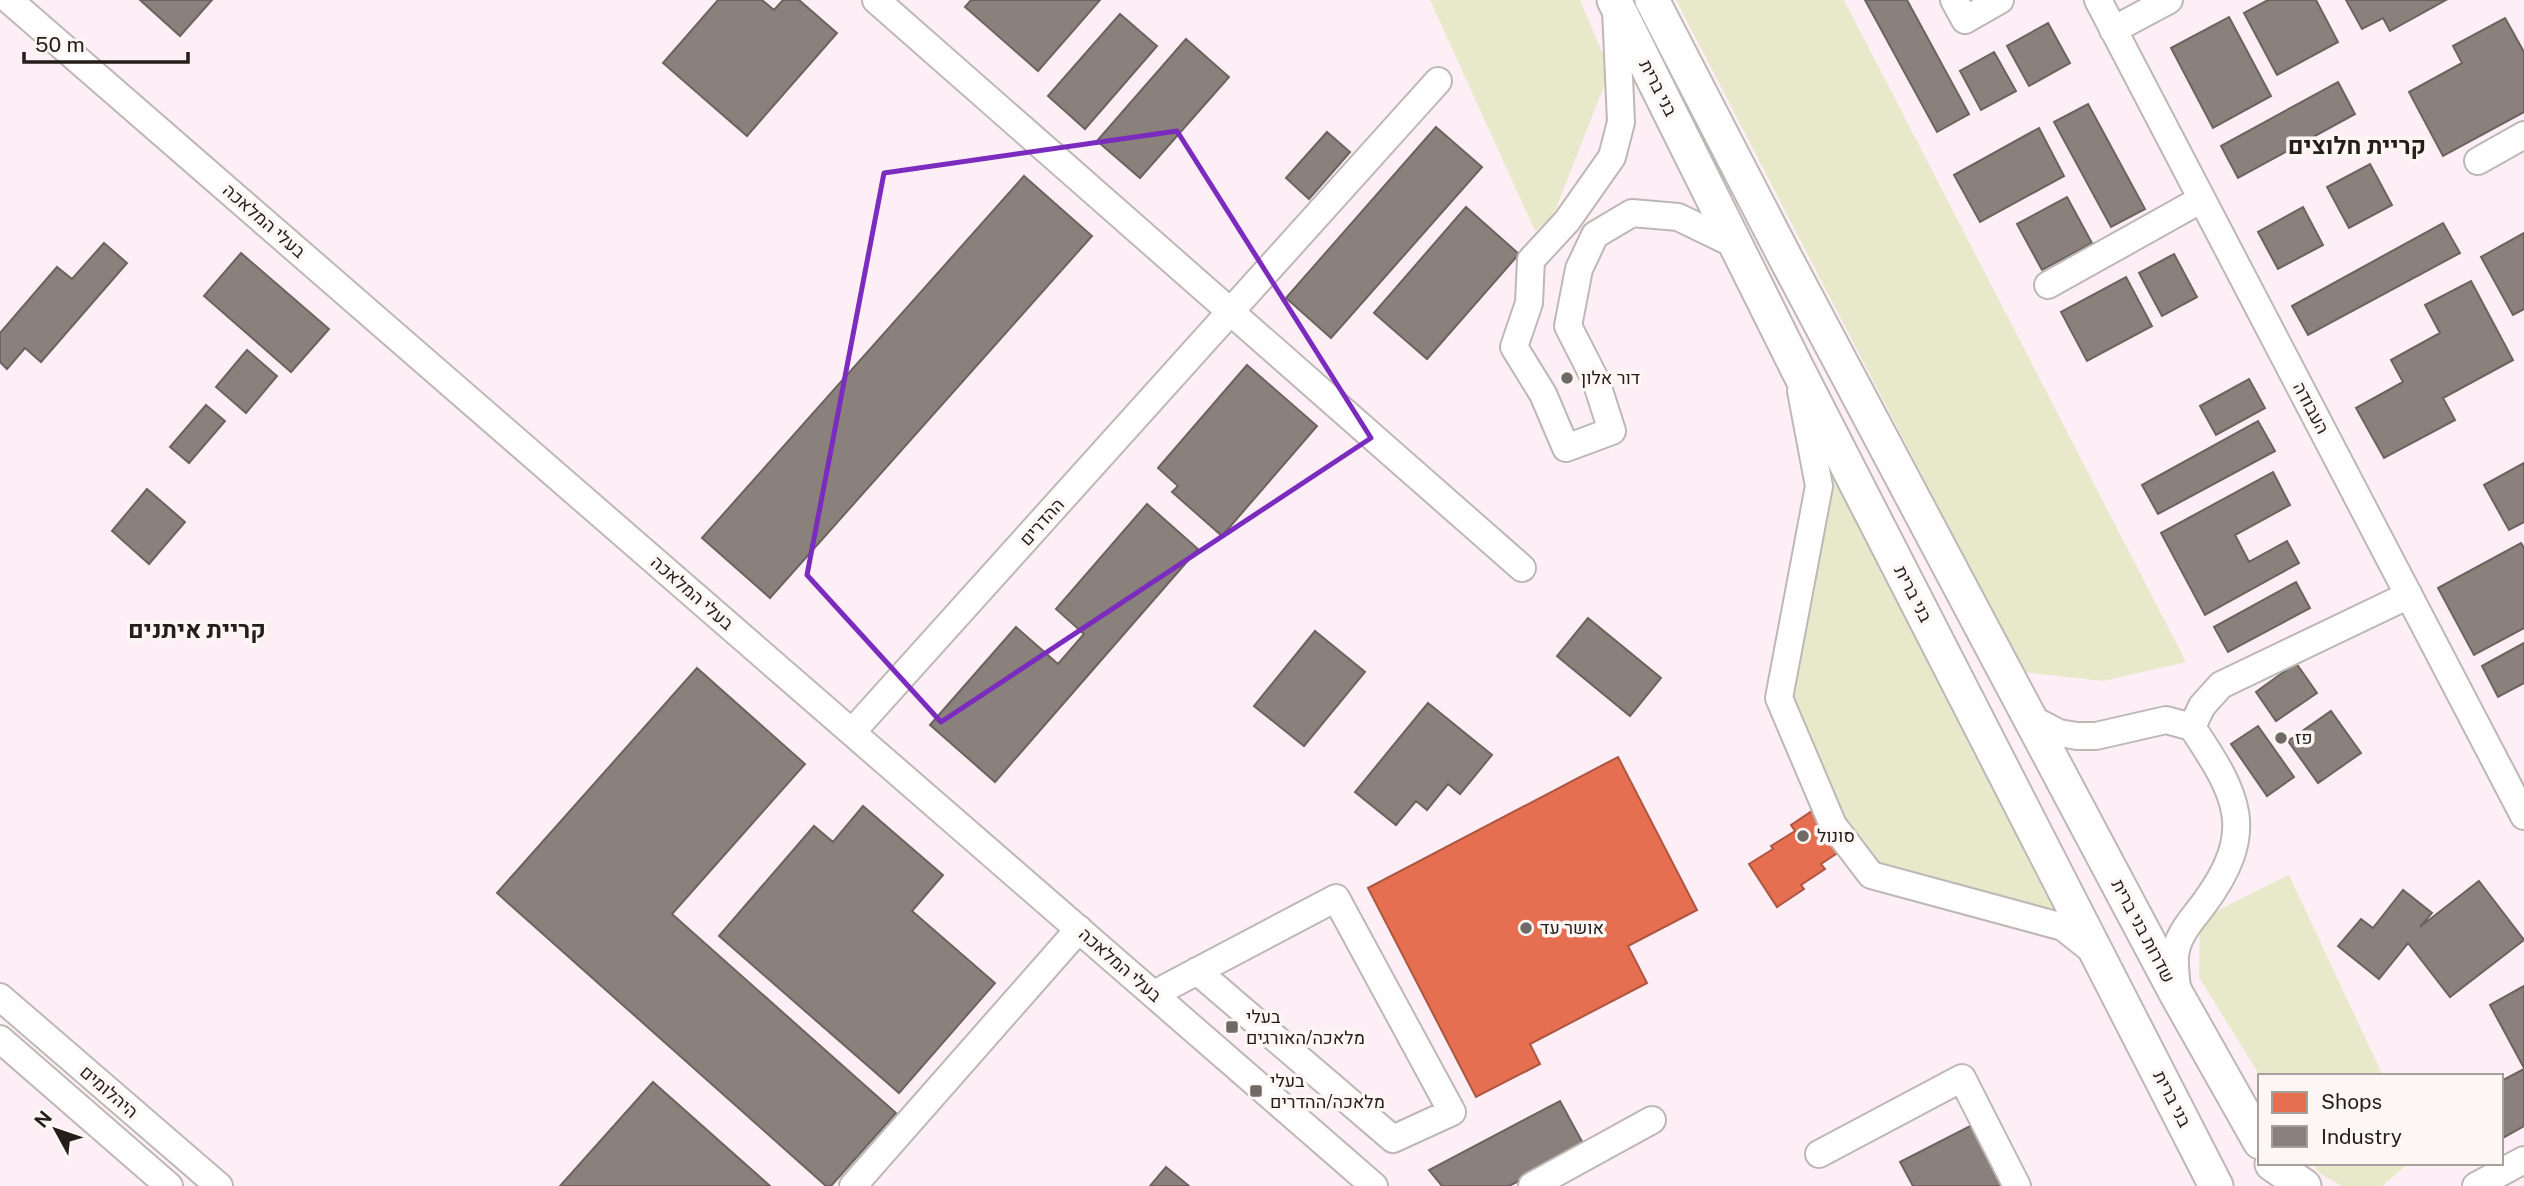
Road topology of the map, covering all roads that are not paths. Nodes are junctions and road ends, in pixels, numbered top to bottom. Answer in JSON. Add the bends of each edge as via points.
{"nodes":[{"id":1,"x":9,"y":0,"type":"edge"},
{"id":2,"x":876,"y":0,"type":"edge"},
{"id":3,"x":1651,"y":0,"type":"edge"},
{"id":4,"x":1954,"y":0,"type":"edge"},
{"id":5,"x":2000,"y":0,"type":"edge"},
{"id":6,"x":2098,"y":0,"type":"edge"},
{"id":7,"x":2169,"y":0,"type":"edge"},
{"id":8,"x":1615,"y":2,"type":"edge"},
{"id":9,"x":2113,"y":30,"type":"junction"},
{"id":10,"x":1438,"y":81,"type":"dead end"},
{"id":11,"x":2524,"y":135,"type":"edge"},
{"id":12,"x":2478,"y":161,"type":"dead end"},
{"id":13,"x":2202,"y":199,"type":"junction"},
{"id":14,"x":1736,"y":245,"type":"junction"},
{"id":15,"x":2048,"y":285,"type":"dead end"},
{"id":16,"x":1231,"y":312,"type":"junction"},
{"id":17,"x":1797,"y":368,"type":"junction"},
{"id":18,"x":1522,"y":568,"type":"dead end"},
{"id":19,"x":2409,"y":595,"type":"junction"},
{"id":20,"x":2030,"y":718,"type":"junction"},
{"id":21,"x":2192,"y":727,"type":"junction"},
{"id":22,"x":852,"y":732,"type":"junction"},
{"id":23,"x":2524,"y":816,"type":"edge"},
{"id":24,"x":1079,"y":929,"type":"junction"},
{"id":25,"x":2099,"y":955,"type":"junction"},
{"id":26,"x":1197,"y":971,"type":"junction"},
{"id":27,"x":1154,"y":994,"type":"junction"},
{"id":28,"x":2177,"y":995,"type":"junction"},
{"id":29,"x":0,"y":997,"type":"edge"},
{"id":30,"x":0,"y":1039,"type":"edge"},
{"id":31,"x":1652,"y":1120,"type":"dead end"},
{"id":32,"x":2258,"y":1138,"type":"edge"},
{"id":33,"x":1819,"y":1154,"type":"dead end"},
{"id":34,"x":2524,"y":1160,"type":"edge"},
{"id":35,"x":2273,"y":1165,"type":"edge"},
{"id":36,"x":2273,"y":1165,"type":"edge"},
{"id":37,"x":164,"y":1185,"type":"edge"},
{"id":38,"x":219,"y":1186,"type":"edge"},
{"id":39,"x":853,"y":1186,"type":"edge"},
{"id":40,"x":1374,"y":1186,"type":"edge"},
{"id":41,"x":1532,"y":1186,"type":"edge"},
{"id":42,"x":2017,"y":1186,"type":"edge"},
{"id":43,"x":2216,"y":1186,"type":"edge"},
{"id":44,"x":2284,"y":1186,"type":"edge"},
{"id":45,"x":2304,"y":1186,"type":"edge"},
{"id":46,"x":2476,"y":1186,"type":"edge"}],
"edges":[{"from":1,"to":22,"type":"street","name":"בעלי המלאכה"},
{"from":2,"to":16,"type":"street"},
{"from":3,"to":20,"type":"main road","name":"בני ברית"},
{"from":4,"to":5,"type":"street","via":[[1965,20]]},
{"from":6,"to":9,"type":"street","name":"העבודה"},
{"from":7,"to":9,"type":"street"},
{"from":8,"to":14,"type":"main road","name":"בני ברית"},
{"from":8,"to":14,"type":"street","via":[[1621,122],[1612,157],[1567,221],[1531,260],[1529,303],[1514,346],[1543,394],[1566,448],[1612,431],[1596,381],[1568,326],[1579,269],[1595,235],[1632,213],[1678,217]]},
{"from":9,"to":13,"type":"street","name":"העבודה"},
{"from":10,"to":16,"type":"street","name":"ההדרים"},
{"from":11,"to":12,"type":"street"},
{"from":13,"to":15,"type":"street"},
{"from":13,"to":19,"type":"street","name":"העבודה"},
{"from":14,"to":17,"type":"main road","name":"בני ברית"},
{"from":16,"to":18,"type":"street"},
{"from":16,"to":22,"type":"street","name":"ההדרים"},
{"from":17,"to":25,"type":"main road","name":"בני ברית"},
{"from":17,"to":25,"type":"street","via":[[1819,486],[1780,698],[1833,825],[1871,875],[2063,927]]},
{"from":19,"to":21,"type":"street","via":[[2221,685],[2202,706]]},
{"from":19,"to":23,"type":"street","name":"העבודה"},
{"from":20,"to":21,"type":"street","via":[[2059,733],[2077,736],[2166,720]]},
{"from":20,"to":28,"type":"main road","name":"שדרות בני ברית"},
{"from":21,"to":28,"type":"street","via":[[2228,785],[2237,817],[2235,847],[2225,873],[2182,932],[2175,954]]},
{"from":22,"to":24,"type":"street","name":"בעלי המלאכה"},
{"from":24,"to":27,"type":"street","name":"בעלי המלאכה"},
{"from":24,"to":39,"type":"street"},
{"from":25,"to":43,"type":"main road","name":"בני ברית"},
{"from":26,"to":26,"type":"street","via":[[1336,898],[1452,1112],[1392,1139]]},
{"from":26,"to":27,"type":"street"},
{"from":27,"to":40,"type":"street","name":"בעלי המלאכה"},
{"from":28,"to":32,"type":"main road","name":"שדרות בני ברית"},
{"from":29,"to":38,"type":"street","name":"היהלומים"},
{"from":30,"to":37,"type":"street","name":"היהלומים"},
{"from":31,"to":41,"type":"street"},
{"from":33,"to":42,"type":"street","via":[[1962,1078]]},
{"from":34,"to":46,"type":"street"},
{"from":35,"to":44,"type":"main road"},
{"from":36,"to":45,"type":"main road"}]}
